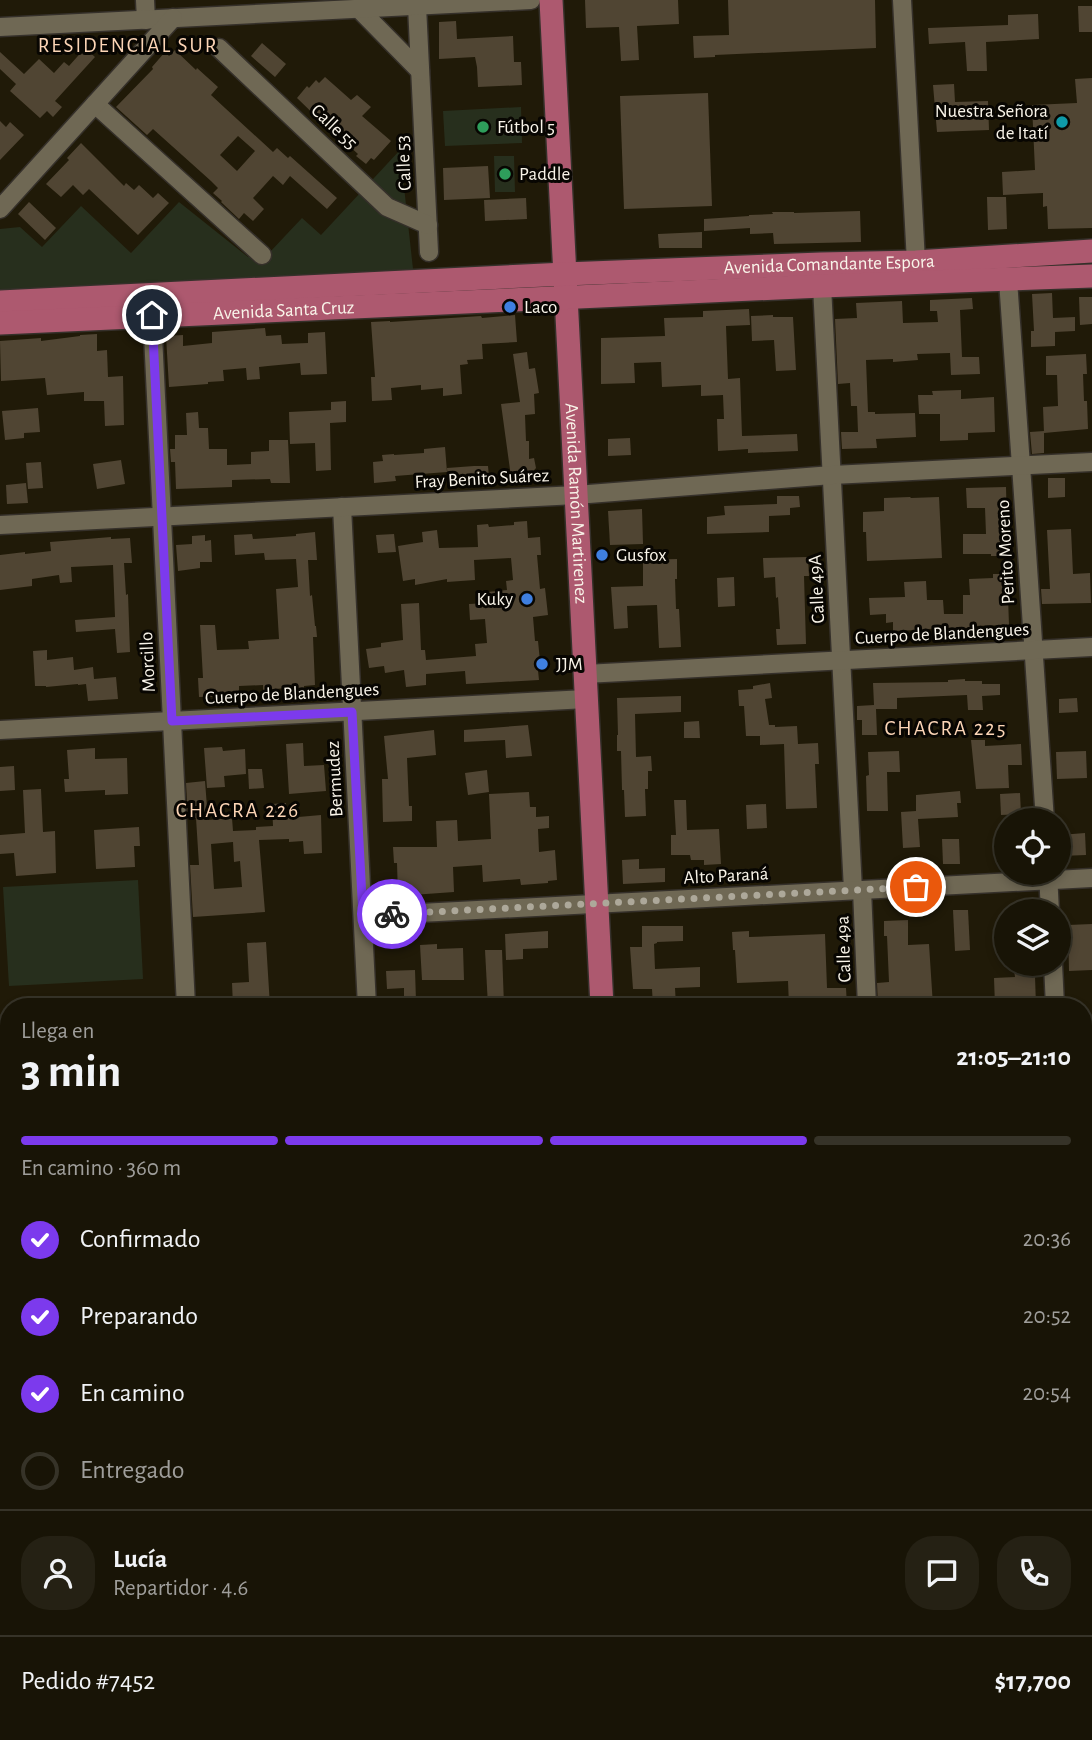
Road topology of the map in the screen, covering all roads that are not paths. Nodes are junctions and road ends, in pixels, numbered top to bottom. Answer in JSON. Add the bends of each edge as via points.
{"nodes":[{"id":1,"x":145,"y":0,"type":"edge"},
{"id":2,"x":531,"y":0,"type":"edge"},
{"id":3,"x":551,"y":0,"type":"edge"},
{"id":4,"x":902,"y":0,"type":"edge"},
{"id":5,"x":381,"y":4,"type":"edge"},
{"id":6,"x":306,"y":6,"type":"edge"},
{"id":7,"x":417,"y":6,"type":"junction"},
{"id":8,"x":359,"y":9,"type":"junction"},
{"id":9,"x":173,"y":18,"type":"junction"},
{"id":10,"x":146,"y":20,"type":"junction"},
{"id":11,"x":0,"y":27,"type":"edge"},
{"id":12,"x":219,"y":48,"type":"dead end"},
{"id":13,"x":420,"y":71,"type":"junction"},
{"id":14,"x":95,"y":104,"type":"junction"},
{"id":15,"x":0,"y":209,"type":"edge"},
{"id":16,"x":428,"y":225,"type":"junction"},
{"id":17,"x":1092,"y":251,"type":"edge"},
{"id":18,"x":429,"y":252,"type":"dead end"},
{"id":19,"x":262,"y":255,"type":"dead end"},
{"id":20,"x":916,"y":262,"type":"junction"},
{"id":21,"x":565,"y":274,"type":"junction"},
{"id":22,"x":1092,"y":276,"type":"edge"},
{"id":23,"x":1008,"y":280,"type":"junction"},
{"id":24,"x":822,"y":286,"type":"junction"},
{"id":25,"x":566,"y":297,"type":"junction"},
{"id":26,"x":0,"y":302,"type":"edge"},
{"id":27,"x":152,"y":315,"type":"junction"},
{"id":28,"x":0,"y":323,"type":"edge"},
{"id":29,"x":1092,"y":462,"type":"edge"},
{"id":30,"x":1023,"y":466,"type":"junction"},
{"id":31,"x":832,"y":475,"type":"junction"},
{"id":32,"x":576,"y":495,"type":"junction"},
{"id":33,"x":342,"y":508,"type":"junction"},
{"id":34,"x":162,"y":517,"type":"junction"},
{"id":35,"x":0,"y":525,"type":"edge"},
{"id":36,"x":1092,"y":647,"type":"edge"},
{"id":37,"x":1033,"y":650,"type":"junction"},
{"id":38,"x":841,"y":660,"type":"junction"},
{"id":39,"x":585,"y":674,"type":"junction"},
{"id":40,"x":586,"y":699,"type":"junction"},
{"id":41,"x":352,"y":712,"type":"junction"},
{"id":42,"x":172,"y":721,"type":"junction"},
{"id":43,"x":0,"y":730,"type":"edge"},
{"id":44,"x":1044,"y":808,"type":"edge"},
{"id":45,"x":1071,"y":878,"type":"edge"},
{"id":46,"x":1092,"y":878,"type":"edge"},
{"id":47,"x":994,"y":881,"type":"edge"},
{"id":48,"x":858,"y":890,"type":"junction"},
{"id":49,"x":597,"y":904,"type":"junction"},
{"id":50,"x":363,"y":916,"type":"junction"},
{"id":51,"x":1054,"y":976,"type":"edge"},
{"id":52,"x":186,"y":998,"type":"edge"},
{"id":53,"x":368,"y":998,"type":"edge"},
{"id":54,"x":602,"y":998,"type":"edge"},
{"id":55,"x":866,"y":998,"type":"edge"},
{"id":56,"x":1055,"y":998,"type":"edge"}],
"edges":[{"from":1,"to":10,"type":"street"},
{"from":2,"to":7,"type":"street"},
{"from":3,"to":21,"type":"main road","name":"Avenida Ramón Martirenez"},
{"from":4,"to":20,"type":"street"},
{"from":5,"to":7,"type":"street"},
{"from":5,"to":8,"type":"street"},
{"from":6,"to":8,"type":"street"},
{"from":6,"to":9,"type":"street"},
{"from":7,"to":13,"type":"street","name":"Calle 53"},
{"from":8,"to":13,"type":"street"},
{"from":9,"to":10,"type":"street"},
{"from":9,"to":14,"type":"street"},
{"from":10,"to":11,"type":"street"},
{"from":12,"to":16,"type":"street","name":"Calle 55","via":[[387,207]]},
{"from":13,"to":16,"type":"street","name":"Calle 53"},
{"from":14,"to":15,"type":"street"},
{"from":14,"to":19,"type":"street"},
{"from":16,"to":18,"type":"street","name":"Calle 53"},
{"from":17,"to":20,"type":"main road","name":"Avenida Comandante Espora"},
{"from":20,"to":21,"type":"main road","name":"Avenida Comandante Espora"},
{"from":21,"to":25,"type":"main road","name":"Avenida Ramón Martirenez"},
{"from":21,"to":26,"type":"main road","name":"Avenida Santa Cruz"},
{"from":22,"to":23,"type":"main road","name":"Avenida Comandante Espora"},
{"from":23,"to":24,"type":"main road","name":"Avenida Comandante Espora"},
{"from":23,"to":30,"type":"street","name":"Perito Moreno"},
{"from":24,"to":25,"type":"main road","name":"Avenida Comandante Espora"},
{"from":24,"to":31,"type":"street","name":"Calle 49A"},
{"from":25,"to":27,"type":"main road","name":"Avenida Santa Cruz"},
{"from":25,"to":32,"type":"main road","name":"Avenida Ramón Martirenez"},
{"from":27,"to":28,"type":"main road","name":"Avenida Santa Cruz"},
{"from":27,"to":34,"type":"street","name":"Morcillo"},
{"from":29,"to":30,"type":"street","name":"Fray Benito Suárez"},
{"from":30,"to":31,"type":"street","name":"Fray Benito Suárez"},
{"from":30,"to":37,"type":"street","name":"Perito Moreno"},
{"from":31,"to":32,"type":"street","name":"Fray Benito Suárez"},
{"from":31,"to":38,"type":"street","name":"Calle 49A"},
{"from":32,"to":33,"type":"street","name":"Fray Benito Suárez"},
{"from":32,"to":39,"type":"main road","name":"Avenida Ramón Martirenez"},
{"from":33,"to":34,"type":"street","name":"Fray Benito Suárez"},
{"from":33,"to":41,"type":"street","name":"Bermudez"},
{"from":34,"to":35,"type":"street","name":"Fray Benito Suárez"},
{"from":34,"to":42,"type":"street","name":"Morcillo"},
{"from":36,"to":37,"type":"street","name":"Cuerpo de Blandengues"},
{"from":37,"to":38,"type":"street","name":"Cuerpo de Blandengues"},
{"from":37,"to":44,"type":"street","name":"Perito Moreno"},
{"from":38,"to":39,"type":"street","name":"Cuerpo de Blandengues"},
{"from":38,"to":48,"type":"street","name":"Calle 49A"},
{"from":39,"to":40,"type":"main road","name":"Avenida Ramón Martirenez"},
{"from":40,"to":41,"type":"street","name":"Cuerpo de Blandengues"},
{"from":40,"to":49,"type":"main road","name":"Avenida Ramón Martirenez"},
{"from":41,"to":42,"type":"street","name":"Cuerpo de Blandengues"},
{"from":41,"to":50,"type":"street","name":"Bermudez"},
{"from":42,"to":43,"type":"street","name":"Cuerpo de Blandengues"},
{"from":42,"to":52,"type":"street","name":"Morcillo"},
{"from":45,"to":46,"type":"street","name":"Alto Paraná"},
{"from":47,"to":48,"type":"street","name":"Alto Paraná"},
{"from":48,"to":49,"type":"street","name":"Alto Paraná"},
{"from":48,"to":55,"type":"street","name":"Calle 49a"},
{"from":49,"to":50,"type":"street","name":"Alto Paraná"},
{"from":49,"to":54,"type":"main road","name":"Avenida Ramón Martirenez"},
{"from":50,"to":53,"type":"street","name":"Bermudez"},
{"from":51,"to":56,"type":"street"}]}
